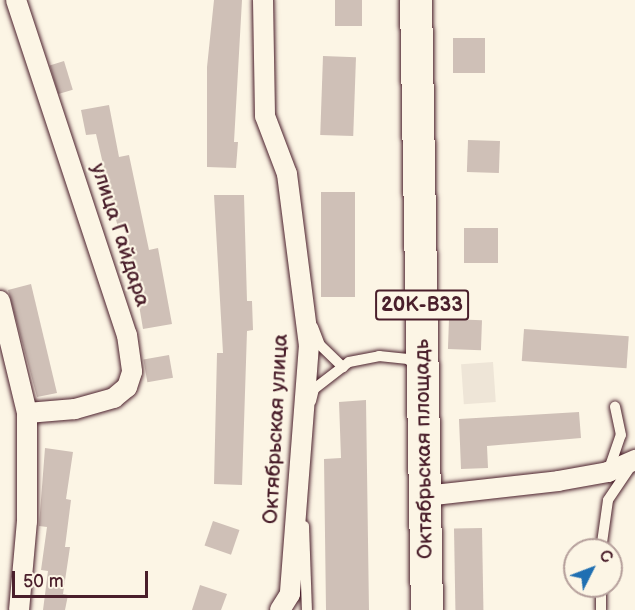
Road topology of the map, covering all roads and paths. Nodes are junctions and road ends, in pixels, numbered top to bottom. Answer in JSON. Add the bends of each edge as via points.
{"nodes":[{"id":1,"x":14,"y":0,"type":"edge"},
{"id":2,"x":263,"y":0,"type":"edge"},
{"id":3,"x":416,"y":0,"type":"edge"},
{"id":4,"x":0,"y":4,"type":"edge"},
{"id":5,"x":303,"y":300,"type":"junction"},
{"id":6,"x":0,"y":301,"type":"edge"},
{"id":7,"x":343,"y":367,"type":"junction"},
{"id":8,"x":423,"y":375,"type":"junction"},
{"id":9,"x":615,"y":407,"type":"dead end"},
{"id":10,"x":27,"y":413,"type":"junction"},
{"id":11,"x":635,"y":460,"type":"edge"},
{"id":12,"x":608,"y":472,"type":"junction"},
{"id":13,"x":424,"y":496,"type":"junction"},
{"id":14,"x":603,"y":538,"type":"edge"},
{"id":15,"x":19,"y":610,"type":"edge"},
{"id":16,"x":280,"y":610,"type":"edge"},
{"id":17,"x":308,"y":610,"type":"edge"},
{"id":18,"x":427,"y":610,"type":"edge"}],
"edges":[{"from":1,"to":4,"type":"street"},
{"from":1,"to":10,"type":"street","name":"улица Гайдара","via":[[127,335],[132,372],[127,387],[114,398],[75,409]]},
{"from":2,"to":5,"type":"street","name":"Октябрьская улица","via":[[265,116],[286,174]]},
{"from":3,"to":8,"type":"main road","name":"Октябрьская площадь","number":"20К-В33"},
{"from":5,"to":7,"type":"lane","via":[[320,345]]},
{"from":5,"to":16,"type":"street","name":"Октябрьская улица","via":[[309,345],[290,594]]},
{"from":6,"to":10,"type":"street"},
{"from":7,"to":8,"type":"lane","via":[[379,356],[408,359]]},
{"from":7,"to":17,"type":"lane","via":[[314,389],[305,429]]},
{"from":8,"to":13,"type":"main road","name":"Октябрьская площадь","number":"20К-В33"},
{"from":9,"to":12,"type":"lane","via":[[621,435]]},
{"from":10,"to":15,"type":"street","via":[[27,521]]},
{"from":11,"to":12,"type":"street"},
{"from":11,"to":14,"type":"lane","via":[[608,500]]},
{"from":12,"to":13,"type":"street"},
{"from":13,"to":18,"type":"main road","name":"Октябрьская площадь","number":"20К-В33"}]}
